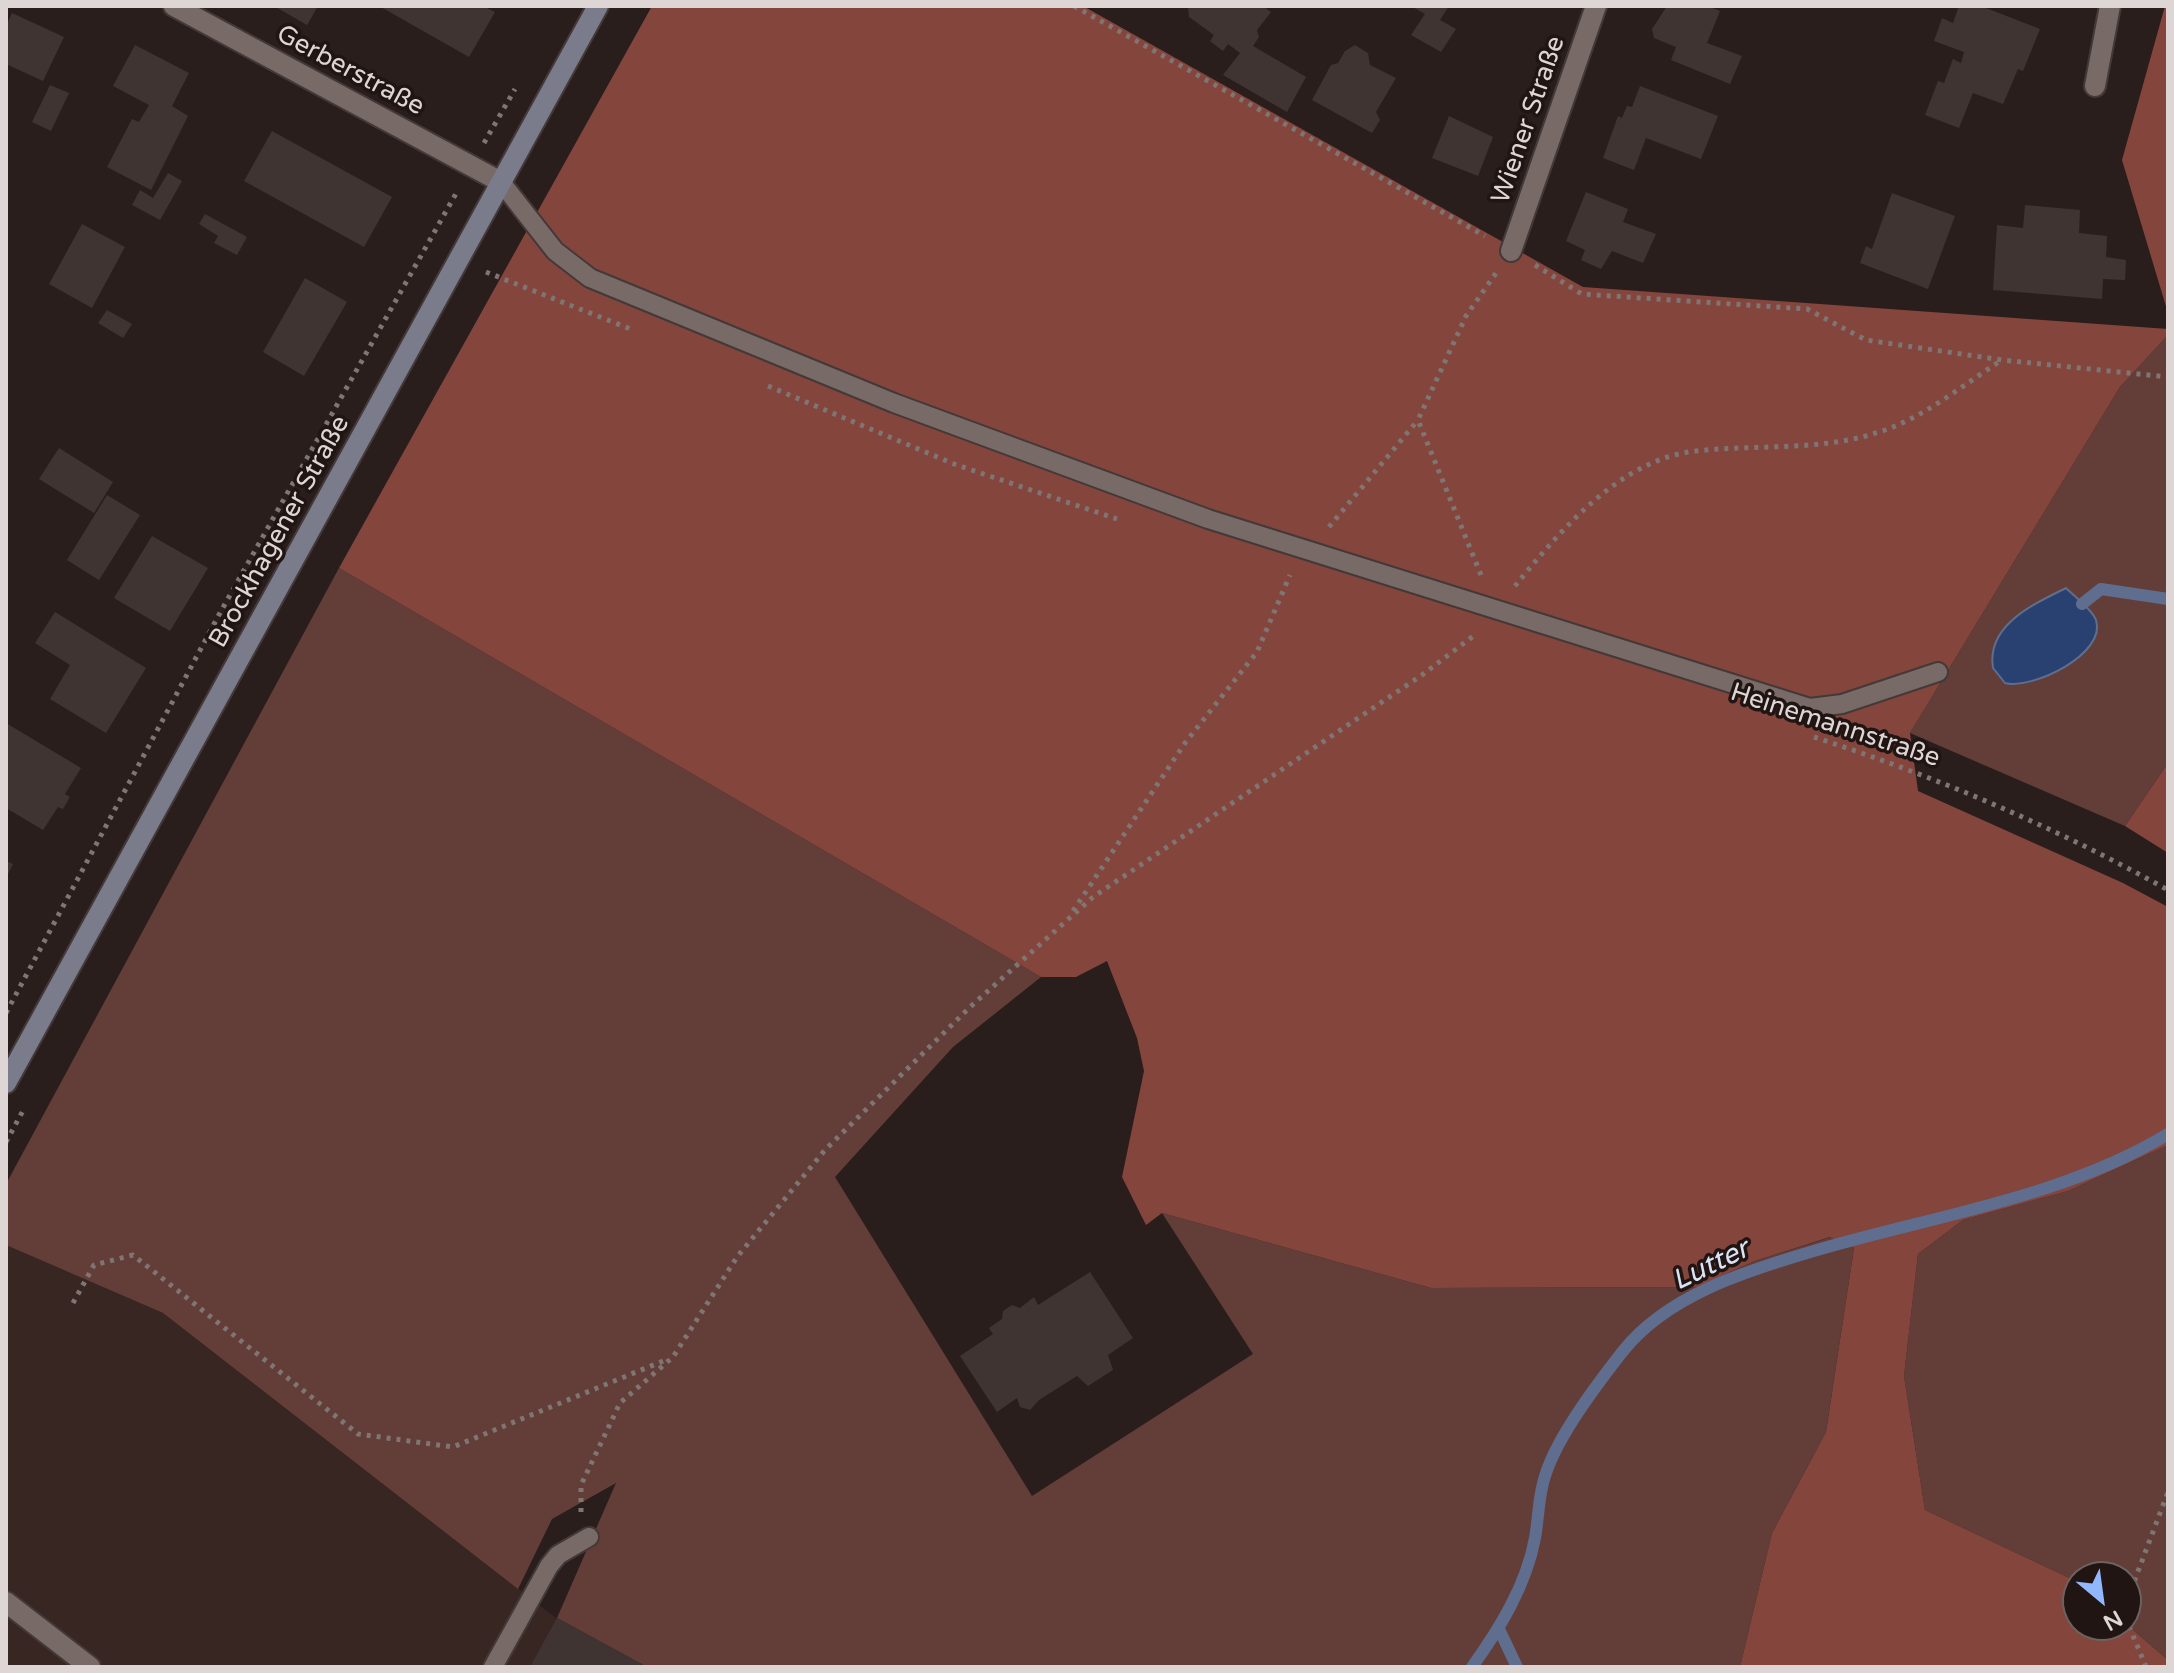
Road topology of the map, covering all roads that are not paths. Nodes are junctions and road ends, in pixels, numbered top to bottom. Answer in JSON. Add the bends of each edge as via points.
{"nodes":[{"id":1,"x":174,"y":6,"type":"edge"},
{"id":2,"x":1596,"y":6,"type":"edge"},
{"id":3,"x":2110,"y":6,"type":"edge"},
{"id":4,"x":590,"y":9,"type":"edge"},
{"id":5,"x":2095,"y":86,"type":"dead end"},
{"id":6,"x":501,"y":182,"type":"junction"},
{"id":7,"x":1511,"y":251,"type":"road end"},
{"id":8,"x":1938,"y":672,"type":"dead end"},
{"id":9,"x":6,"y":1083,"type":"edge"},
{"id":10,"x":589,"y":1537,"type":"road end"},
{"id":11,"x":6,"y":1602,"type":"edge"},
{"id":12,"x":90,"y":1667,"type":"edge"},
{"id":13,"x":493,"y":1667,"type":"edge"}],
"edges":[{"from":1,"to":6,"type":"street","name":"Gerberstraße"},
{"from":2,"to":7,"type":"street","name":"Wiener Straße"},
{"from":3,"to":5,"type":"street"},
{"from":4,"to":6,"type":"main road","name":"Brockhagener Straße"},
{"from":6,"to":8,"type":"lane","via":[[555,251],[590,278],[1030,455],[1308,552],[1810,708],[1842,704]]},
{"from":6,"to":9,"type":"main road","name":"Brockhagener Straße"},
{"from":10,"to":13,"type":"lane","via":[[549,1566]]},
{"from":11,"to":12,"type":"street"}]}
